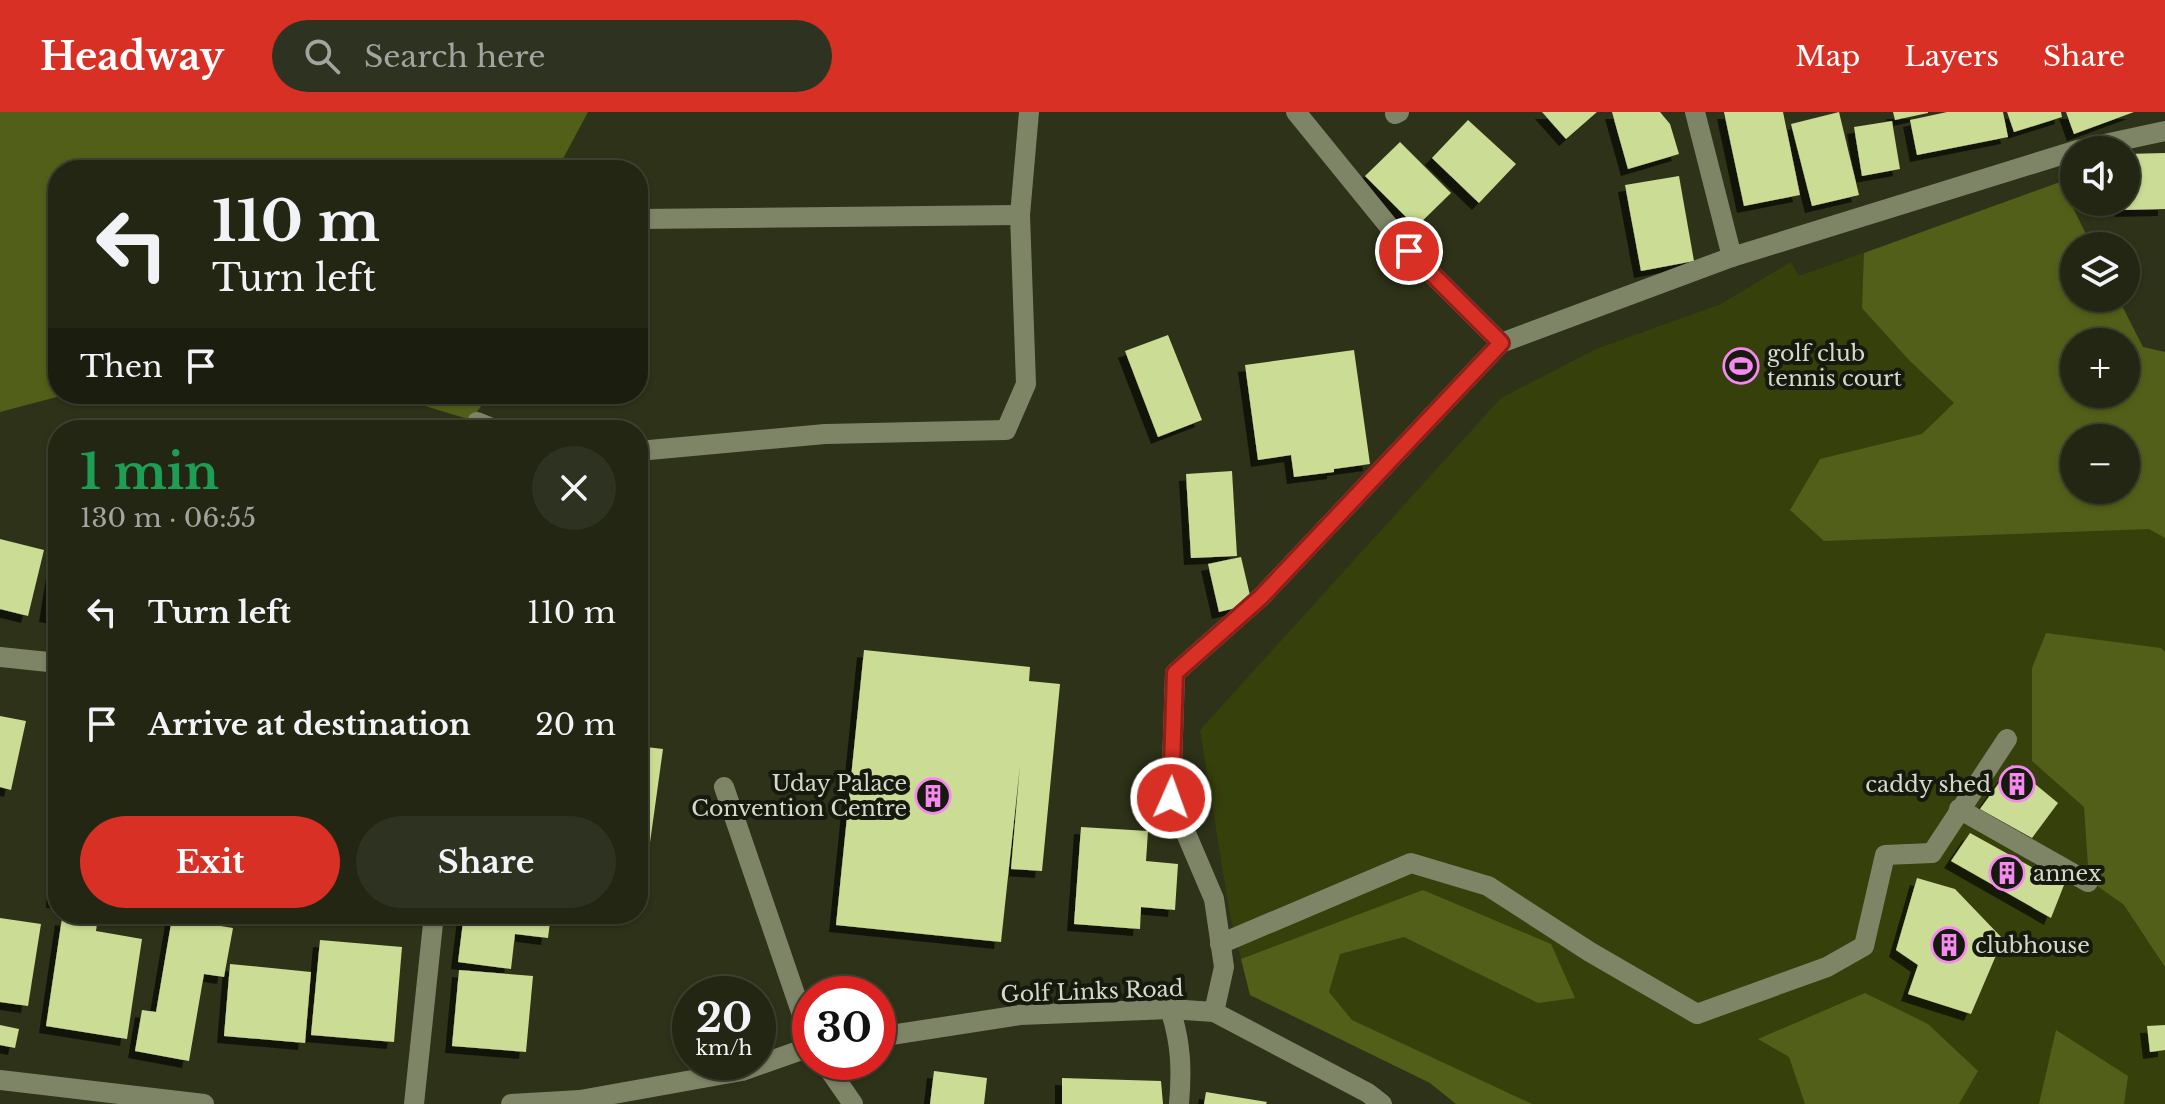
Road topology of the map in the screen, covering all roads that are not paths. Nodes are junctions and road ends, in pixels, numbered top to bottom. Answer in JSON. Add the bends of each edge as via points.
{"nodes":[{"id":1,"x":1029,"y":112,"type":"edge"},
{"id":2,"x":1296,"y":112,"type":"edge"},
{"id":3,"x":1695,"y":112,"type":"edge"},
{"id":4,"x":2165,"y":131,"type":"edge"},
{"id":5,"x":2140,"y":136,"type":"edge"},
{"id":6,"x":2060,"y":155,"type":"edge"},
{"id":7,"x":1020,"y":215,"type":"junction"},
{"id":8,"x":648,"y":219,"type":"edge"},
{"id":9,"x":1732,"y":257,"type":"junction"},
{"id":10,"x":1501,"y":343,"type":"junction"},
{"id":11,"x":648,"y":450,"type":"edge"},
{"id":12,"x":0,"y":657,"type":"edge"},
{"id":13,"x":48,"y":662,"type":"edge"},
{"id":14,"x":2007,"y":739,"type":"dead end"},
{"id":15,"x":724,"y":787,"type":"dead end"},
{"id":16,"x":1959,"y":809,"type":"junction"},
{"id":17,"x":2088,"y":882,"type":"dead end"},
{"id":18,"x":433,"y":924,"type":"edge"},
{"id":19,"x":1220,"y":944,"type":"junction"},
{"id":20,"x":792,"y":985,"type":"edge"},
{"id":21,"x":1170,"y":1009,"type":"junction"},
{"id":22,"x":1214,"y":1012,"type":"junction"},
{"id":23,"x":896,"y":1034,"type":"edge"},
{"id":24,"x":792,"y":1053,"type":"edge"},
{"id":25,"x":0,"y":1080,"type":"edge"},
{"id":26,"x":836,"y":1080,"type":"edge"},
{"id":27,"x":579,"y":1102,"type":"edge"},
{"id":28,"x":204,"y":1104,"type":"edge"},
{"id":29,"x":414,"y":1104,"type":"edge"},
{"id":30,"x":511,"y":1104,"type":"edge"},
{"id":31,"x":853,"y":1104,"type":"edge"},
{"id":32,"x":1179,"y":1104,"type":"edge"},
{"id":33,"x":1382,"y":1104,"type":"edge"}],
"edges":[{"from":1,"to":7,"type":"street"},
{"from":2,"to":10,"type":"street","via":[[1409,251]]},
{"from":3,"to":9,"type":"street"},
{"from":4,"to":5,"type":"street"},
{"from":6,"to":9,"type":"street"},
{"from":7,"to":8,"type":"street"},
{"from":7,"to":11,"type":"street","via":[[1026,384],[1006,430],[825,434]]},
{"from":9,"to":10,"type":"street"},
{"from":10,"to":19,"type":"street","via":[[1261,597],[1175,673],[1171,798],[1214,899]]},
{"from":12,"to":13,"type":"street"},
{"from":14,"to":16,"type":"street"},
{"from":15,"to":20,"type":"street"},
{"from":16,"to":17,"type":"street"},
{"from":16,"to":19,"type":"street","via":[[1932,853],[1885,855],[1864,946],[1827,967],[1697,1014],[1488,886],[1411,863]]},
{"from":18,"to":29,"type":"street"},
{"from":19,"to":22,"type":"street","via":[[1224,967]]},
{"from":21,"to":22,"type":"street","name":"Golf Links Road"},
{"from":21,"to":23,"type":"street","name":"Golf Links Road","via":[[1020,1015]]},
{"from":21,"to":32,"type":"street","via":[[1182,1066]]},
{"from":22,"to":33,"type":"street","name":"Golf Links Road"},
{"from":24,"to":27,"type":"street","via":[[742,1071]]},
{"from":25,"to":28,"type":"street"},
{"from":26,"to":31,"type":"street"},
{"from":27,"to":30,"type":"street"}]}
